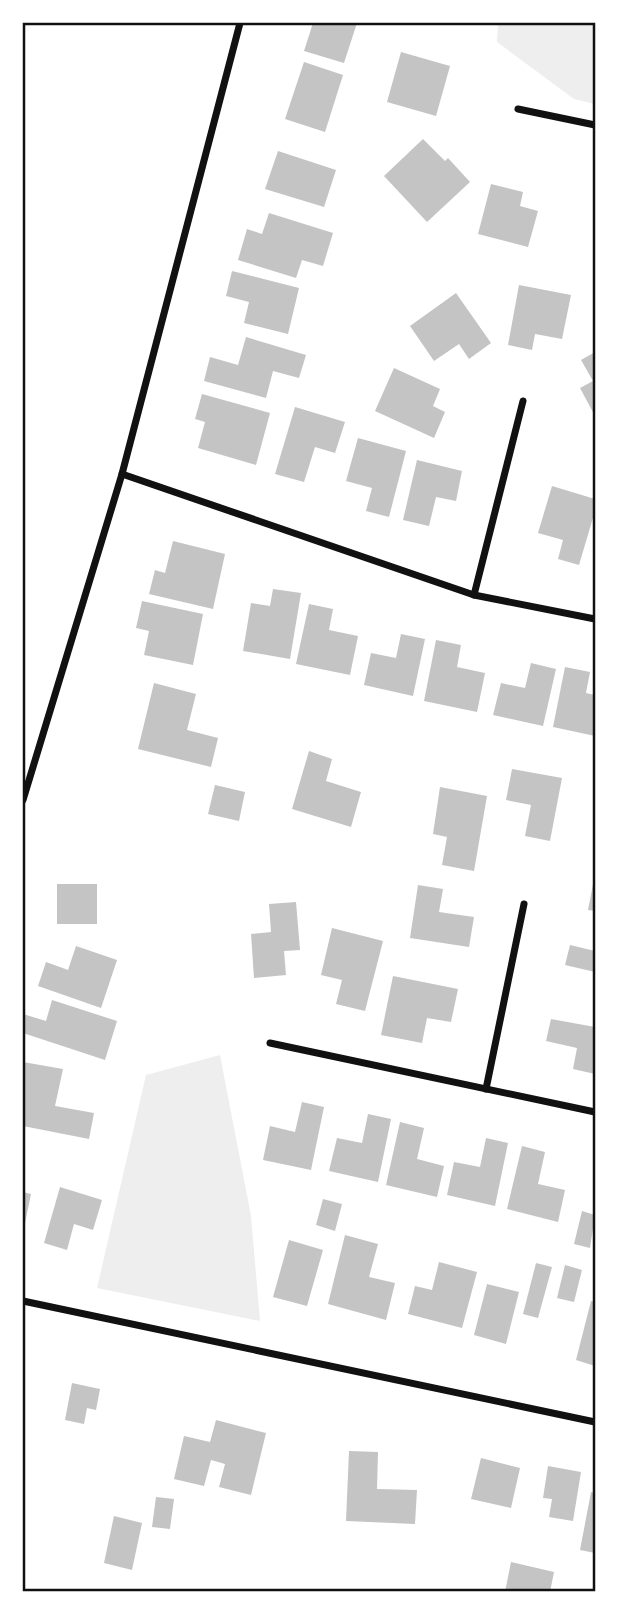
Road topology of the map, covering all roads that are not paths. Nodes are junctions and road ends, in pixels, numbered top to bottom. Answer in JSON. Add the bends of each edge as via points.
{"nodes":[{"id":1,"x":240,"y":23,"type":"edge"},
{"id":2,"x":518,"y":109,"type":"dead end"},
{"id":3,"x":595,"y":125,"type":"edge"},
{"id":4,"x":523,"y":401,"type":"dead end"},
{"id":5,"x":122,"y":474,"type":"junction"},
{"id":6,"x":474,"y":595,"type":"junction"},
{"id":7,"x":595,"y":620,"type":"edge"},
{"id":8,"x":23,"y":800,"type":"edge"},
{"id":9,"x":524,"y":904,"type":"dead end"},
{"id":10,"x":271,"y":1043,"type":"dead end"},
{"id":11,"x":486,"y":1089,"type":"junction"},
{"id":12,"x":595,"y":1112,"type":"edge"},
{"id":13,"x":23,"y":1301,"type":"edge"},
{"id":14,"x":595,"y":1422,"type":"edge"}],
"edges":[{"from":1,"to":5,"type":"street"},
{"from":2,"to":3,"type":"street"},
{"from":4,"to":6,"type":"street"},
{"from":5,"to":6,"type":"street"},
{"from":5,"to":8,"type":"street"},
{"from":6,"to":7,"type":"street"},
{"from":9,"to":11,"type":"street"},
{"from":10,"to":11,"type":"street"},
{"from":11,"to":12,"type":"street"},
{"from":13,"to":14,"type":"street"}]}
